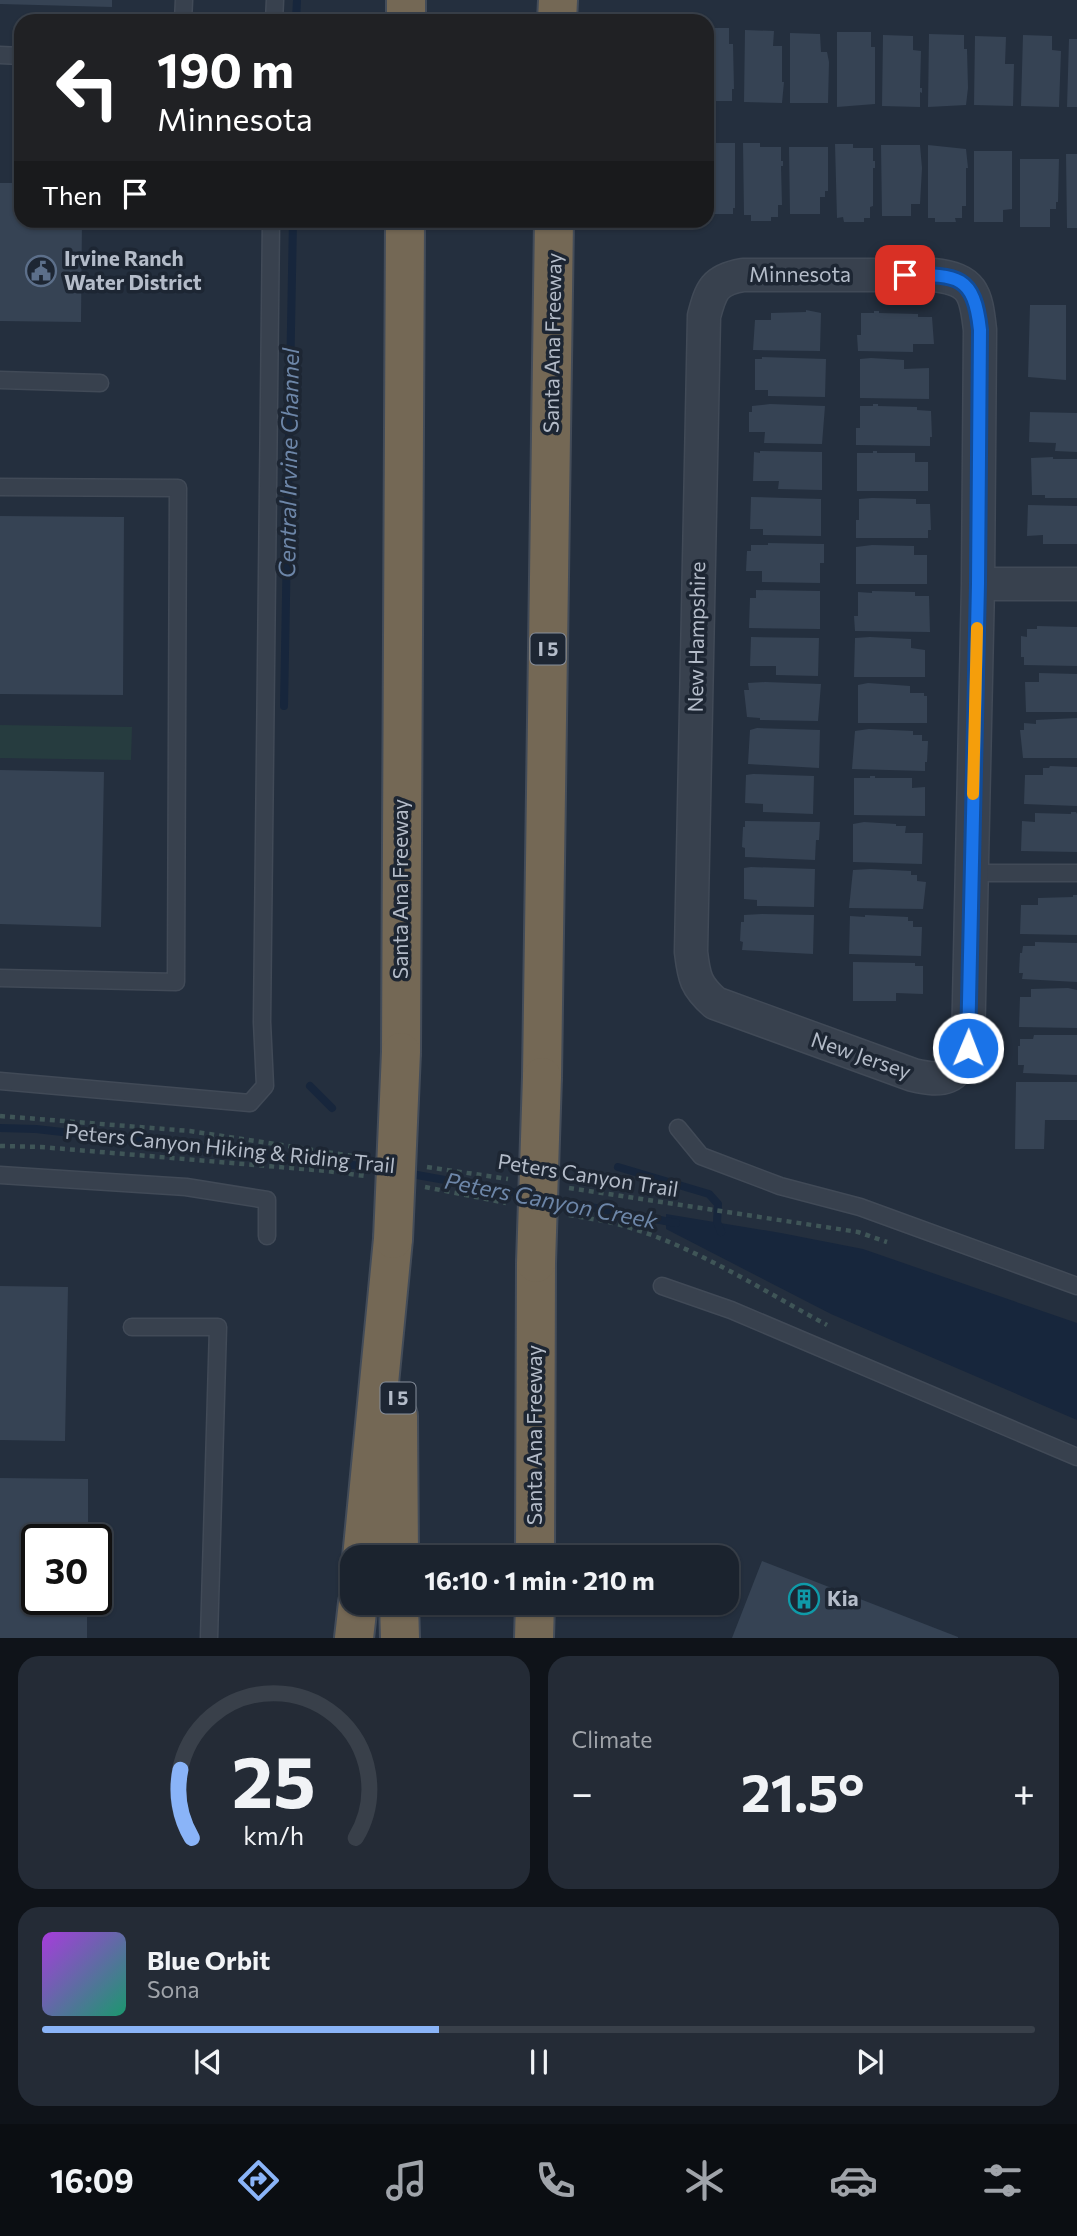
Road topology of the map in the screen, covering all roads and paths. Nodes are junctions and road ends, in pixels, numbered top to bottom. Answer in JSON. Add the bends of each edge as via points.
{"nodes":[{"id":1,"x":271,"y":228,"type":"edge"},
{"id":2,"x":405,"y":228,"type":"edge"},
{"id":3,"x":554,"y":228,"type":"edge"},
{"id":4,"x":715,"y":286,"type":"joint"},
{"id":5,"x":969,"y":287,"type":"joint"},
{"id":6,"x":0,"y":380,"type":"edge"},
{"id":7,"x":100,"y":383,"type":"dead end"},
{"id":8,"x":0,"y":487,"type":"edge"},
{"id":9,"x":978,"y":584,"type":"junction"},
{"id":10,"x":1077,"y":584,"type":"edge"},
{"id":11,"x":971,"y":873,"type":"junction"},
{"id":12,"x":1077,"y":873,"type":"edge"},
{"id":13,"x":0,"y":978,"type":"edge"},
{"id":14,"x":700,"y":989,"type":"joint"},
{"id":15,"x":0,"y":1081,"type":"edge"},
{"id":16,"x":0,"y":1116,"type":"edge"},
{"id":17,"x":678,"y":1128,"type":"dead end"},
{"id":18,"x":0,"y":1146,"type":"edge"},
{"id":19,"x":371,"y":1158,"type":"dead end"},
{"id":20,"x":426,"y":1167,"type":"dead end"},
{"id":21,"x":0,"y":1175,"type":"edge"},
{"id":22,"x":372,"y":1177,"type":"dead end"},
{"id":23,"x":508,"y":1179,"type":"dead end"},
{"id":24,"x":422,"y":1186,"type":"dead end"},
{"id":25,"x":563,"y":1187,"type":"dead end"},
{"id":26,"x":513,"y":1204,"type":"dead end"},
{"id":27,"x":566,"y":1214,"type":"dead end"},
{"id":28,"x":267,"y":1236,"type":"dead end"},
{"id":29,"x":393,"y":1239,"type":"junction"},
{"id":30,"x":897,"y":1245,"type":"dead end"},
{"id":31,"x":663,"y":1286,"type":"dead end"},
{"id":32,"x":1077,"y":1286,"type":"edge"},
{"id":33,"x":132,"y":1327,"type":"dead end"},
{"id":34,"x":838,"y":1331,"type":"dead end"},
{"id":35,"x":1077,"y":1457,"type":"edge"},
{"id":36,"x":363,"y":1545,"type":"edge"},
{"id":37,"x":399,"y":1545,"type":"edge"},
{"id":38,"x":535,"y":1545,"type":"edge"},
{"id":39,"x":357,"y":1615,"type":"edge"},
{"id":40,"x":399,"y":1615,"type":"edge"},
{"id":41,"x":535,"y":1615,"type":"edge"},
{"id":42,"x":209,"y":1637,"type":"edge"},
{"id":43,"x":354,"y":1637,"type":"edge"},
{"id":44,"x":400,"y":1637,"type":"edge"},
{"id":45,"x":534,"y":1637,"type":"edge"}],
"edges":[{"from":1,"to":15,"type":"lane","via":[[265,1086],[250,1103]]},
{"from":2,"to":29,"type":"highway","name":"Santa Ana Freeway","number":"I 5","bridge":true,"via":[[401,1052]]},
{"from":3,"to":38,"type":"highway","name":"Santa Ana Freeway","number":"I 5","bridge":true},
{"from":4,"to":5,"type":"street","name":"Minnesota","via":[[727,277],[743,275],[933,275],[953,277]]},
{"from":4,"to":14,"type":"street","name":"New Hampshire","via":[[704,316],[691,952]]},
{"from":5,"to":9,"type":"street","name":"New Jersey","via":[[978,307],[980,330]]},
{"from":6,"to":7,"type":"lane"},
{"from":8,"to":13,"type":"lane","via":[[178,488],[178,502],[176,982]]},
{"from":9,"to":10,"type":"street"},
{"from":9,"to":11,"type":"street","name":"New Jersey"},
{"from":11,"to":12,"type":"lane"},
{"from":11,"to":14,"type":"street","name":"New Jersey","via":[[968,1048],[962,1066],[954,1072],[935,1080],[913,1075],[715,1003]]},
{"from":16,"to":19,"type":"path","via":[[190,1131]]},
{"from":17,"to":32,"type":"lane","via":[[701,1156],[780,1186],[860,1207]]},
{"from":18,"to":22,"type":"path","name":"Peters Canyon Hiking & Riding Trail"},
{"from":20,"to":23,"type":"path","name":"Peters Canyon Trail"},
{"from":21,"to":28,"type":"lane","via":[[186,1187],[267,1200]]},
{"from":24,"to":26,"type":"path","name":"Peters Canyon Hiking & Riding Trail"},
{"from":25,"to":30,"type":"path","name":"Peters Canyon Trail","via":[[858,1232]]},
{"from":27,"to":34,"type":"path","via":[[618,1224],[674,1245]]},
{"from":29,"to":36,"type":"highway"},
{"from":29,"to":37,"type":"highway","name":"Santa Ana Freeway","number":"I 5"},
{"from":31,"to":35,"type":"lane","via":[[731,1310]]},
{"from":33,"to":42,"type":"lane","via":[[218,1327]]},
{"from":39,"to":43,"type":"highway"},
{"from":40,"to":44,"type":"highway"},
{"from":41,"to":45,"type":"highway"}]}
